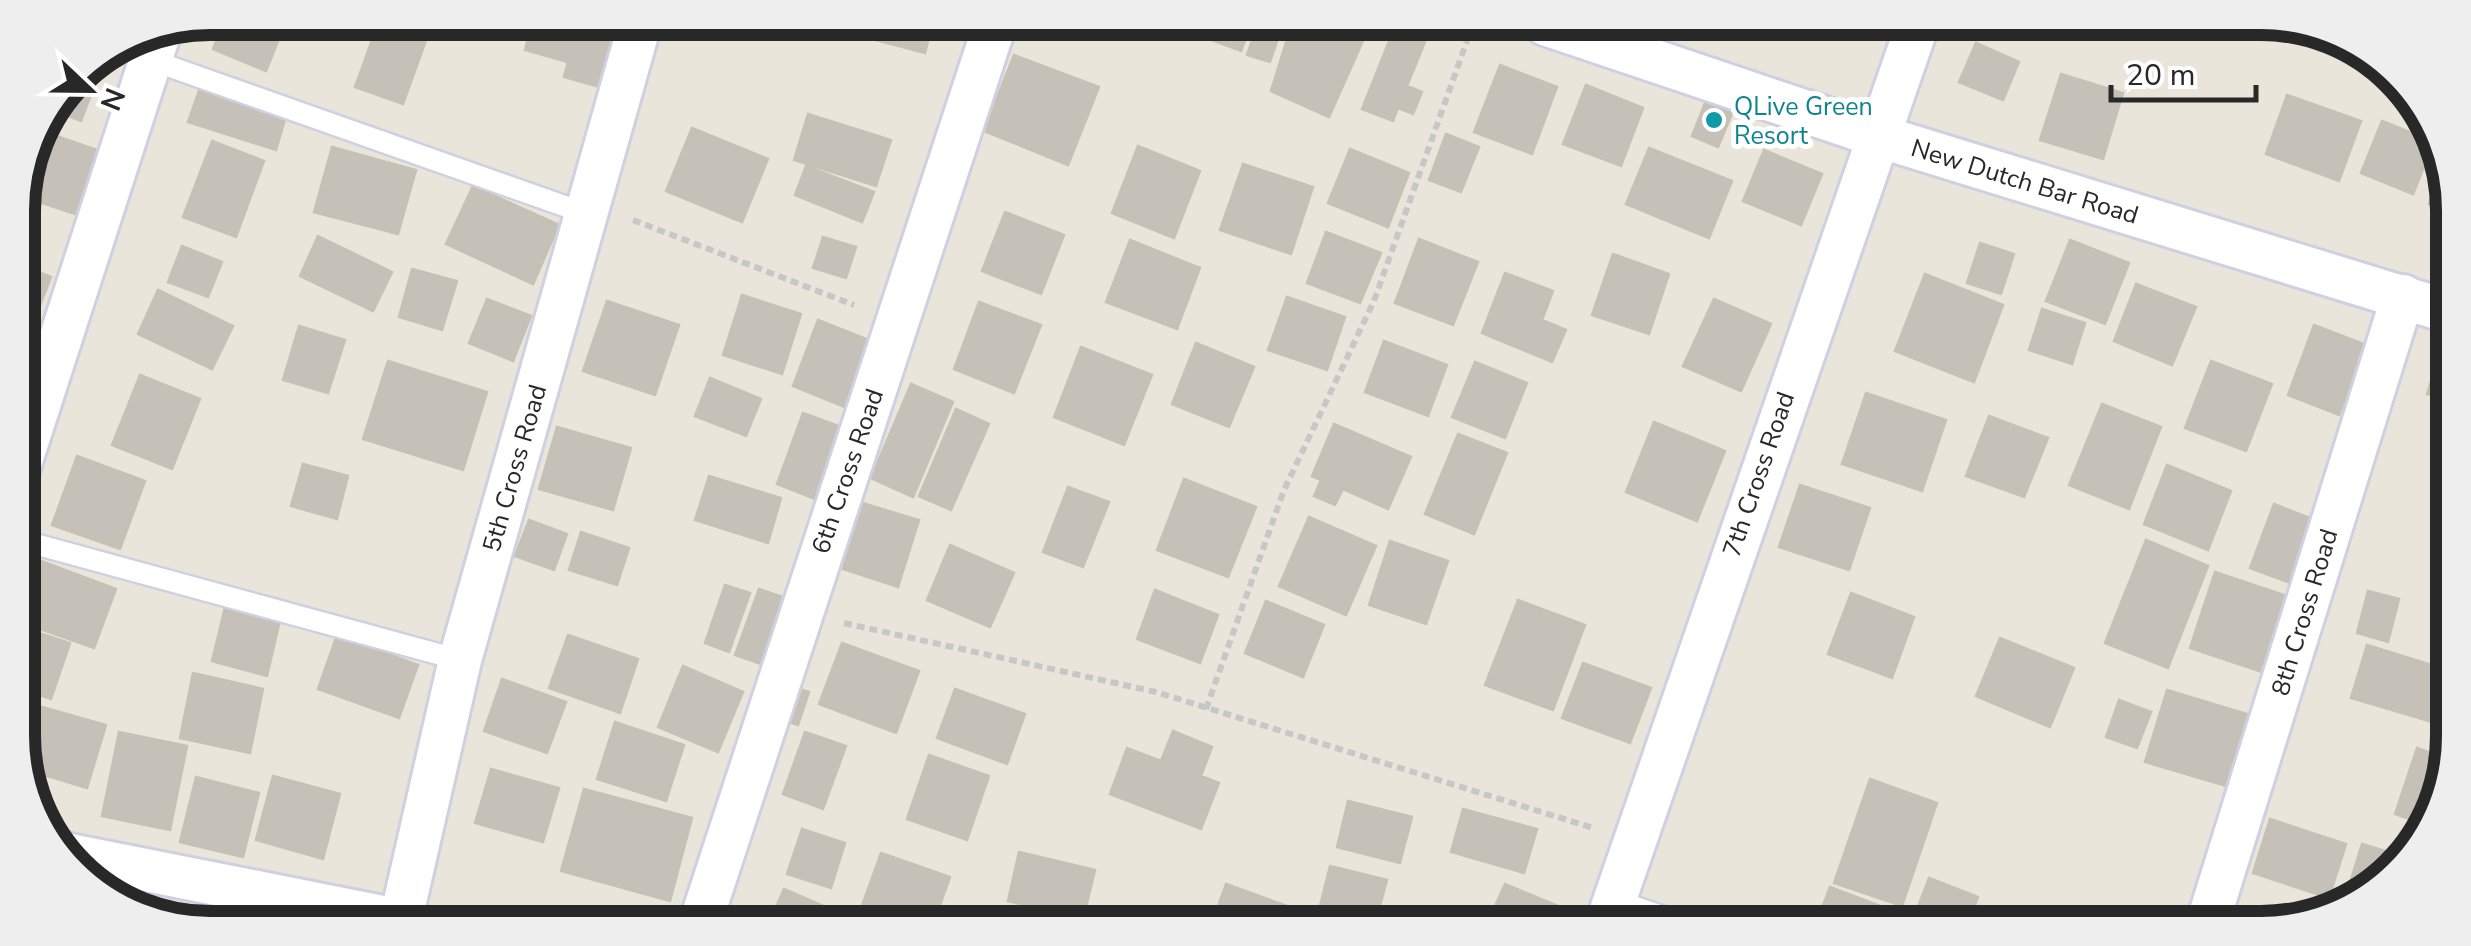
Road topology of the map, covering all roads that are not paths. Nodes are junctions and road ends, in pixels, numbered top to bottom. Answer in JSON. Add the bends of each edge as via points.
{"nodes":[{"id":1,"x":637,"y":35,"type":"edge"},
{"id":2,"x":991,"y":35,"type":"edge"},
{"id":3,"x":1578,"y":35,"type":"edge"},
{"id":4,"x":1913,"y":35,"type":"edge"},
{"id":5,"x":154,"y":49,"type":"edge"},
{"id":6,"x":1876,"y":135,"type":"junction"},
{"id":7,"x":588,"y":208,"type":"junction"},
{"id":8,"x":2403,"y":296,"type":"junction"},
{"id":9,"x":2436,"y":307,"type":"edge"},
{"id":10,"x":35,"y":420,"type":"edge"},
{"id":11,"x":35,"y":544,"type":"edge"},
{"id":12,"x":460,"y":660,"type":"junction"},
{"id":13,"x":91,"y":864,"type":"edge"},
{"id":14,"x":350,"y":911,"type":"edge"},
{"id":15,"x":403,"y":911,"type":"edge"},
{"id":16,"x":704,"y":911,"type":"edge"},
{"id":17,"x":1611,"y":911,"type":"edge"},
{"id":18,"x":2211,"y":911,"type":"edge"}],
"edges":[{"from":1,"to":7,"type":"street","name":"5th Cross Road"},
{"from":2,"to":16,"type":"street","name":"6th Cross Road"},
{"from":3,"to":6,"type":"street","name":"New Dutch Bar Road"},
{"from":4,"to":6,"type":"street","name":"7th Cross Road"},
{"from":5,"to":7,"type":"lane"},
{"from":5,"to":10,"type":"street"},
{"from":6,"to":8,"type":"street","name":"New Dutch Bar Road"},
{"from":6,"to":17,"type":"street","name":"7th Cross Road"},
{"from":7,"to":12,"type":"street","name":"5th Cross Road"},
{"from":8,"to":9,"type":"street","name":"New Dutch Bar Road"},
{"from":8,"to":18,"type":"street","name":"8th Cross Road"},
{"from":11,"to":12,"type":"lane"},
{"from":12,"to":15,"type":"street","name":"5th Cross Road"},
{"from":13,"to":14,"type":"street"}]}
